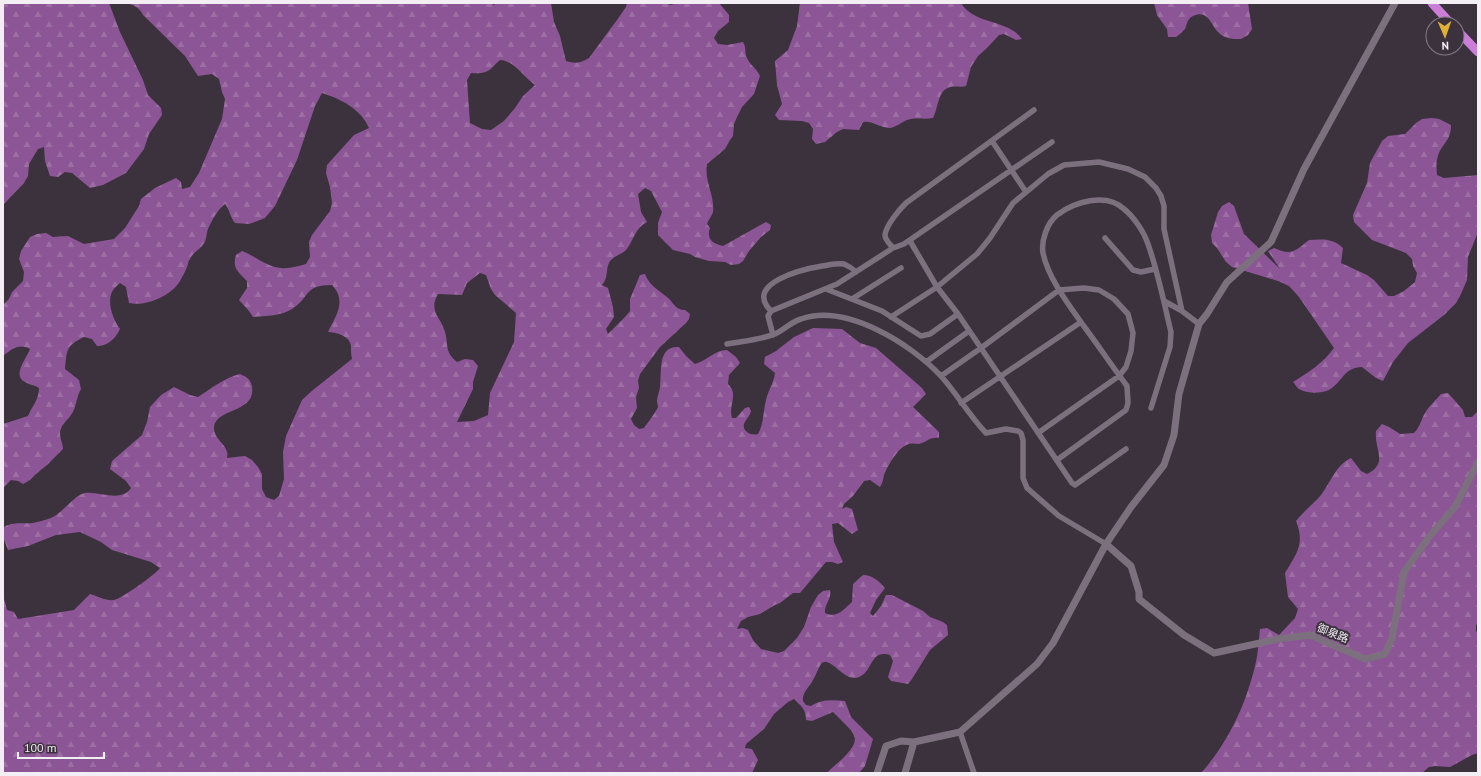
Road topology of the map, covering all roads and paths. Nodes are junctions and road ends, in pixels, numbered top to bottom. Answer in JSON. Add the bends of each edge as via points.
{"nodes":[{"id":1,"x":1395,"y":3,"type":"edge"},
{"id":2,"x":1432,"y":3,"type":"edge"},
{"id":3,"x":1444,"y":16,"type":"edge"},
{"id":4,"x":1465,"y":38,"type":"edge"},
{"id":5,"x":1478,"y":52,"type":"edge"},
{"id":6,"x":1034,"y":110,"type":"dead end"},
{"id":7,"x":992,"y":141,"type":"junction"},
{"id":8,"x":1052,"y":142,"type":"dead end"},
{"id":9,"x":1012,"y":170,"type":"junction"},
{"id":10,"x":1026,"y":192,"type":"junction"},
{"id":11,"x":1104,"y":238,"type":"dead end"},
{"id":12,"x":910,"y":240,"type":"junction"},
{"id":13,"x":893,"y":248,"type":"junction"},
{"id":14,"x":901,"y":268,"type":"dead end"},
{"id":15,"x":1155,"y":269,"type":"junction"},
{"id":16,"x":856,"y":272,"type":"junction"},
{"id":17,"x":937,"y":287,"type":"junction"},
{"id":18,"x":826,"y":289,"type":"junction"},
{"id":19,"x":1059,"y":290,"type":"junction"},
{"id":20,"x":852,"y":299,"type":"junction"},
{"id":21,"x":1164,"y":301,"type":"junction"},
{"id":22,"x":771,"y":311,"type":"junction"},
{"id":23,"x":1182,"y":311,"type":"junction"},
{"id":24,"x":958,"y":314,"type":"junction"},
{"id":25,"x":891,"y":317,"type":"junction"},
{"id":26,"x":1081,"y":322,"type":"junction"},
{"id":27,"x":1199,"y":324,"type":"junction"},
{"id":28,"x":969,"y":331,"type":"junction"},
{"id":29,"x":774,"y":335,"type":"junction"},
{"id":30,"x":727,"y":344,"type":"dead end"},
{"id":31,"x":982,"y":348,"type":"junction"},
{"id":32,"x":926,"y":362,"type":"junction"},
{"id":33,"x":941,"y":376,"type":"junction"},
{"id":34,"x":1000,"y":376,"type":"junction"},
{"id":35,"x":1119,"y":376,"type":"junction"},
{"id":36,"x":961,"y":403,"type":"junction"},
{"id":37,"x":1151,"y":408,"type":"dead end"},
{"id":38,"x":1038,"y":433,"type":"junction"},
{"id":39,"x":1126,"y":449,"type":"dead end"},
{"id":40,"x":1057,"y":460,"type":"junction"},
{"id":41,"x":1478,"y":462,"type":"edge"},
{"id":42,"x":1106,"y":544,"type":"junction"},
{"id":43,"x":960,"y":732,"type":"junction"},
{"id":44,"x":914,"y":742,"type":"junction"},
{"id":45,"x":876,"y":773,"type":"edge"},
{"id":46,"x":906,"y":773,"type":"edge"},
{"id":47,"x":974,"y":773,"type":"edge"}],
"edges":[{"from":1,"to":27,"type":"street","via":[[1304,169],[1271,242],[1227,282]]},
{"from":2,"to":3,"type":"highway"},
{"from":4,"to":5,"type":"highway"},
{"from":6,"to":7,"type":"street"},
{"from":7,"to":9,"type":"street"},
{"from":7,"to":13,"type":"street","via":[[896,213],[885,234],[886,240]]},
{"from":8,"to":9,"type":"street"},
{"from":9,"to":10,"type":"street"},
{"from":9,"to":12,"type":"street"},
{"from":10,"to":17,"type":"street","via":[[1013,203],[977,254]]},
{"from":10,"to":23,"type":"street","via":[[1064,164],[1099,162],[1128,169],[1145,177],[1156,188],[1164,206],[1164,229]]},
{"from":11,"to":15,"type":"street","via":[[1133,270],[1141,272]]},
{"from":12,"to":13,"type":"street"},
{"from":12,"to":17,"type":"street"},
{"from":13,"to":16,"type":"street"},
{"from":14,"to":20,"type":"street"},
{"from":15,"to":19,"type":"street","via":[[1148,242],[1134,219],[1123,208],[1101,200],[1087,201],[1073,205],[1056,216],[1046,232],[1043,253]]},
{"from":15,"to":21,"type":"street"},
{"from":16,"to":18,"type":"street"},
{"from":16,"to":22,"type":"street","via":[[843,264],[803,269],[783,277],[765,291],[765,305]]},
{"from":17,"to":24,"type":"street"},
{"from":17,"to":25,"type":"street"},
{"from":18,"to":20,"type":"street"},
{"from":18,"to":22,"type":"street"},
{"from":19,"to":26,"type":"street"},
{"from":19,"to":31,"type":"street"},
{"from":19,"to":35,"type":"street","via":[[1099,290],[1114,299],[1128,314],[1133,333],[1131,351],[1126,368]]},
{"from":20,"to":25,"type":"street"},
{"from":21,"to":23,"type":"street"},
{"from":21,"to":37,"type":"street","via":[[1171,332],[1170,347]]},
{"from":22,"to":29,"type":"street","via":[[768,316]]},
{"from":23,"to":27,"type":"street"},
{"from":24,"to":25,"type":"street","via":[[930,334],[921,336]]},
{"from":24,"to":28,"type":"street"},
{"from":26,"to":34,"type":"street"},
{"from":26,"to":35,"type":"street"},
{"from":27,"to":42,"type":"street","via":[[1179,394],[1174,434],[1164,465],[1131,506]]},
{"from":28,"to":31,"type":"street"},
{"from":28,"to":32,"type":"street"},
{"from":29,"to":30,"type":"street"},
{"from":29,"to":32,"type":"street","via":[[800,319],[825,315],[871,326]]},
{"from":31,"to":33,"type":"street"},
{"from":31,"to":34,"type":"street"},
{"from":32,"to":33,"type":"street"},
{"from":33,"to":36,"type":"street"},
{"from":34,"to":36,"type":"street"},
{"from":34,"to":38,"type":"street"},
{"from":35,"to":38,"type":"street"},
{"from":35,"to":40,"type":"street","via":[[1127,386],[1126,410]]},
{"from":36,"to":42,"type":"street","via":[[986,433],[1006,429],[1021,433],[1023,478],[1027,488],[1059,516]]},
{"from":38,"to":40,"type":"street"},
{"from":39,"to":40,"type":"street","via":[[1075,485]]},
{"from":41,"to":42,"type":"street","name":"御泉路","via":[[1455,507],[1404,572],[1392,638],[1385,654],[1365,659],[1310,635],[1214,652],[1184,635],[1139,599],[1130,566]]},
{"from":42,"to":43,"type":"street","via":[[1053,643],[1037,664]]},
{"from":43,"to":44,"type":"street"},
{"from":43,"to":47,"type":"street"},
{"from":44,"to":45,"type":"street","via":[[901,741],[886,746]]},
{"from":44,"to":46,"type":"street"}]}
